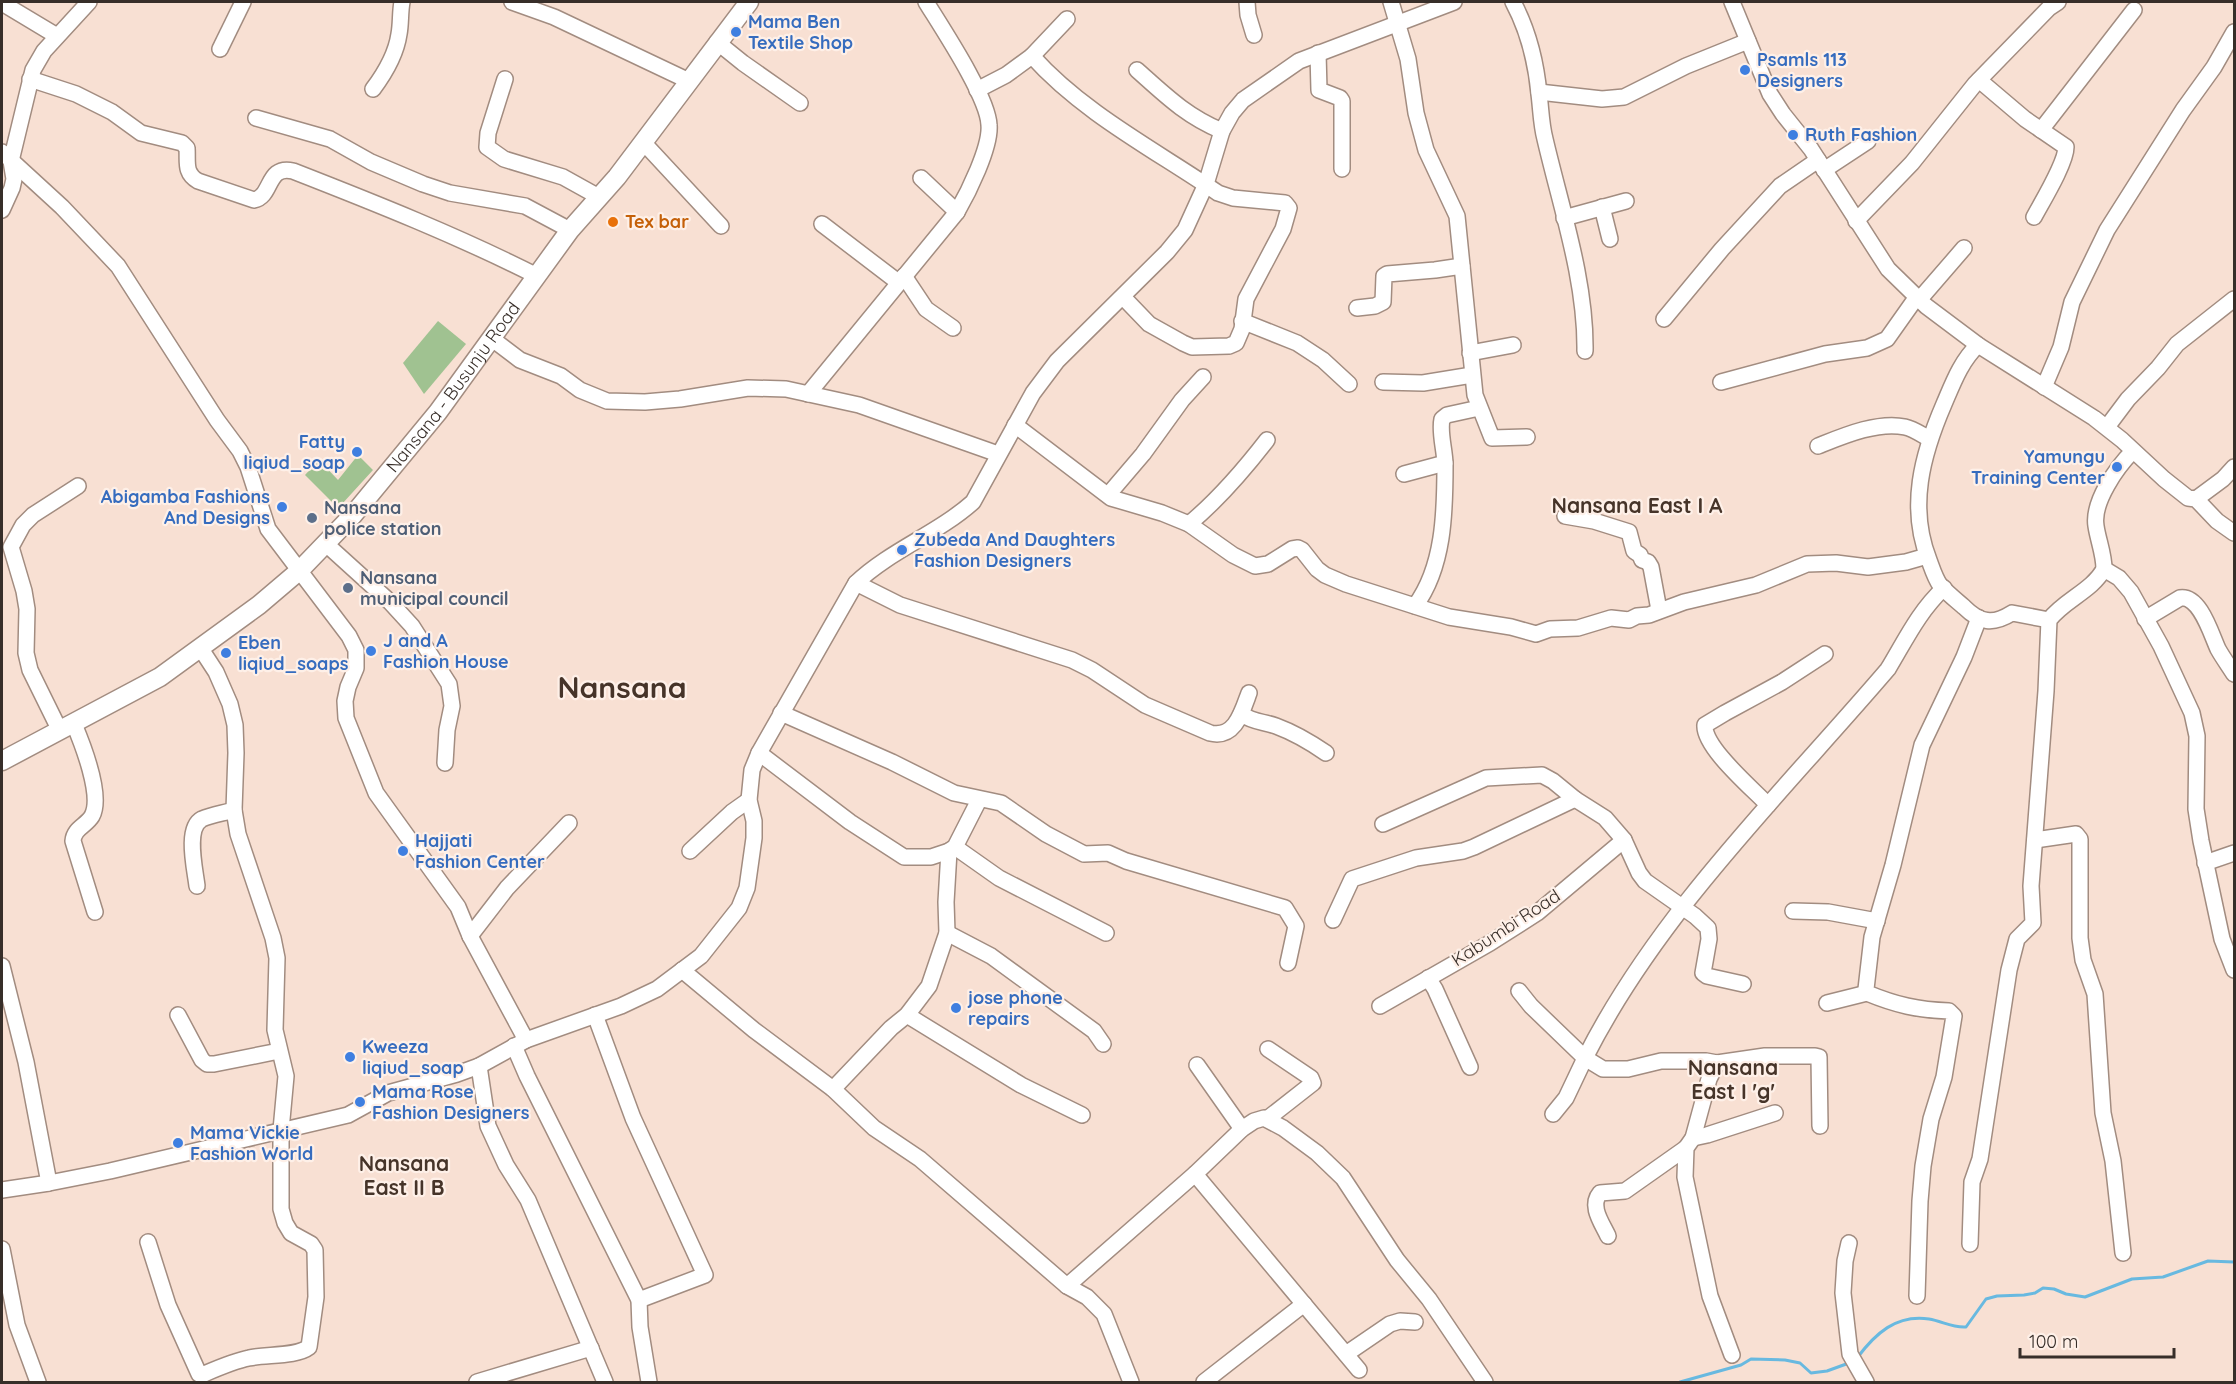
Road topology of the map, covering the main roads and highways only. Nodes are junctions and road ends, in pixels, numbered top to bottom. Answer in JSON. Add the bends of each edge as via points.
{"nodes":[{"id":1,"x":749,"y":2,"type":"edge"},
{"id":2,"x":2,"y":761,"type":"edge"}],
"edges":[{"from":1,"to":2,"type":"main road","name":"Nansana - Busunju Road","via":[[643,142],[570,230],[438,412],[326,544],[259,605],[160,677]]}]}
